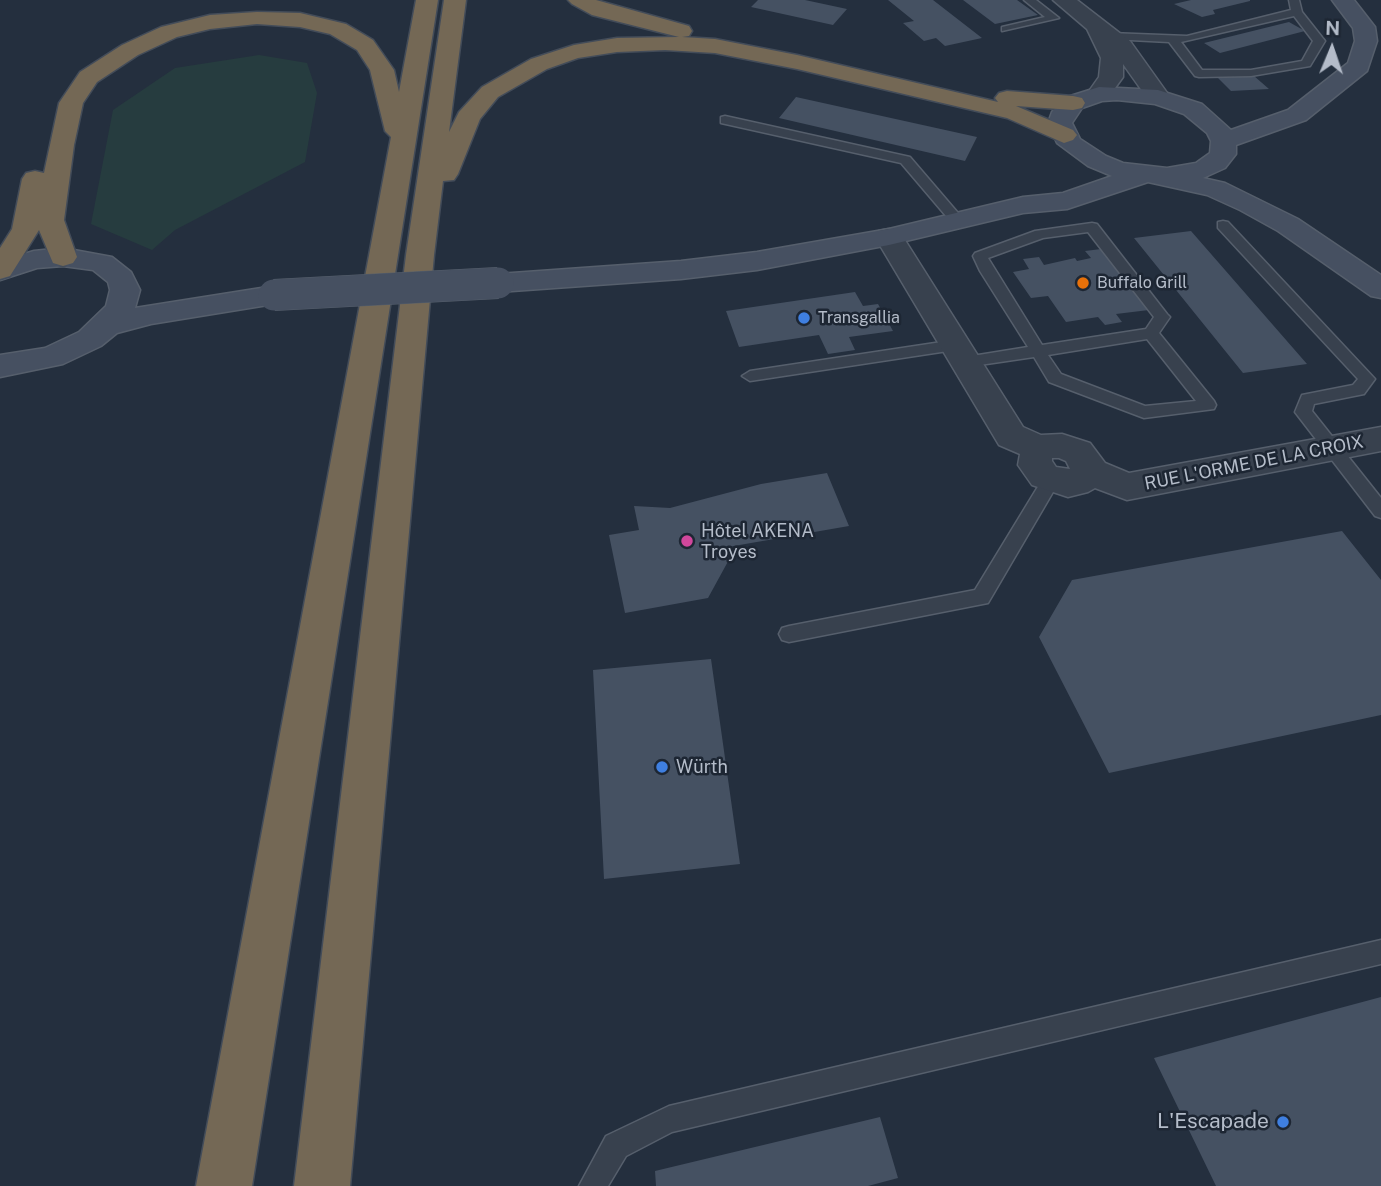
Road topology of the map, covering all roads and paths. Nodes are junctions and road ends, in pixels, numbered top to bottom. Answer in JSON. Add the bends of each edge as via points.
{"nodes":[{"id":1,"x":226,"y":0,"type":"edge"},
{"id":2,"x":426,"y":0,"type":"edge"},
{"id":3,"x":455,"y":0,"type":"edge"},
{"id":4,"x":579,"y":0,"type":"edge"},
{"id":5,"x":1029,"y":0,"type":"edge"},
{"id":6,"x":1064,"y":0,"type":"edge"},
{"id":7,"x":1343,"y":0,"type":"edge"},
{"id":8,"x":1295,"y":6,"type":"edge"},
{"id":9,"x":1006,"y":29,"type":"dead end"},
{"id":10,"x":1102,"y":30,"type":"junction"},
{"id":11,"x":1172,"y":38,"type":"junction"},
{"id":12,"x":1099,"y":94,"type":"junction"},
{"id":13,"x":1158,"y":97,"type":"junction"},
{"id":14,"x":1317,"y":100,"type":"junction"},
{"id":15,"x":1073,"y":103,"type":"junction"},
{"id":16,"x":1193,"y":109,"type":"junction"},
{"id":17,"x":725,"y":120,"type":"dead end"},
{"id":18,"x":401,"y":147,"type":"junction"},
{"id":19,"x":1068,"y":159,"type":"junction"},
{"id":20,"x":1234,"y":160,"type":"junction"},
{"id":21,"x":1154,"y":176,"type":"junction"},
{"id":22,"x":1023,"y":205,"type":"junction"},
{"id":23,"x":957,"y":220,"type":"junction"},
{"id":24,"x":424,"y":224,"type":"junction"},
{"id":25,"x":1223,"y":225,"type":"dead end"},
{"id":26,"x":889,"y":237,"type":"junction"},
{"id":27,"x":63,"y":257,"type":"junction"},
{"id":28,"x":1381,"y":269,"type":"edge"},
{"id":29,"x":0,"y":270,"type":"edge"},
{"id":30,"x":1381,"y":289,"type":"edge"},
{"id":31,"x":125,"y":290,"type":"junction"},
{"id":32,"x":274,"y":295,"type":"junction"},
{"id":33,"x":106,"y":326,"type":"junction"},
{"id":34,"x":1151,"y":333,"type":"junction"},
{"id":35,"x":1038,"y":351,"type":"junction"},
{"id":36,"x":961,"y":354,"type":"junction"},
{"id":37,"x":1,"y":368,"type":"edge"},
{"id":38,"x":750,"y":376,"type":"dead end"},
{"id":39,"x":1381,"y":439,"type":"edge"},
{"id":40,"x":1331,"y":448,"type":"junction"},
{"id":41,"x":1046,"y":465,"type":"junction"},
{"id":42,"x":1380,"y":508,"type":"edge"},
{"id":43,"x":789,"y":634,"type":"dead end"},
{"id":44,"x":1381,"y":952,"type":"edge"},
{"id":45,"x":224,"y":1186,"type":"edge"},
{"id":46,"x":322,"y":1186,"type":"edge"},
{"id":47,"x":593,"y":1186,"type":"edge"}],
"edges":[{"from":1,"to":29,"type":"highway","via":[[122,38],[100,49],[65,78],[46,106],[26,229]]},
{"from":2,"to":18,"type":"highway"},
{"from":3,"to":24,"type":"highway"},
{"from":4,"to":15,"type":"highway","via":[[600,10],[679,30],[1018,100]]},
{"from":5,"to":9,"type":"lane","via":[[1054,18]]},
{"from":6,"to":10,"type":"street"},
{"from":7,"to":14,"type":"street","via":[[1364,27],[1366,41],[1359,65]]},
{"from":8,"to":11,"type":"lane","via":[[1187,39]]},
{"from":8,"to":11,"type":"lane","via":[[1319,41],[1306,64],[1251,73],[1199,74]]},
{"from":10,"to":11,"type":"lane"},
{"from":10,"to":12,"type":"street","via":[[1112,58],[1111,77]]},
{"from":10,"to":13,"type":"street","via":[[1122,46]]},
{"from":12,"to":13,"type":"street"},
{"from":12,"to":15,"type":"street"},
{"from":13,"to":16,"type":"street"},
{"from":14,"to":16,"type":"street","via":[[1234,111]]},
{"from":14,"to":20,"type":"street"},
{"from":15,"to":19,"type":"street","via":[[1060,123]]},
{"from":16,"to":20,"type":"street","via":[[1218,129]]},
{"from":17,"to":23,"type":"lane","via":[[905,160]]},
{"from":18,"to":27,"type":"highway","via":[[383,70],[365,45],[338,29],[300,20],[257,18],[169,32],[88,77],[71,103],[50,220]]},
{"from":18,"to":45,"type":"highway"},
{"from":19,"to":21,"type":"street"},
{"from":19,"to":22,"type":"street"},
{"from":19,"to":24,"type":"highway","via":[[1014,113],[715,46],[617,45],[539,64],[491,92],[468,117]]},
{"from":20,"to":21,"type":"street","via":[[1203,170]]},
{"from":20,"to":28,"type":"street","via":[[1304,220]]},
{"from":21,"to":22,"type":"street","via":[[1067,201]]},
{"from":21,"to":30,"type":"street","via":[[1216,189],[1250,204]]},
{"from":22,"to":23,"type":"street"},
{"from":23,"to":26,"type":"street"},
{"from":24,"to":46,"type":"highway"},
{"from":25,"to":40,"type":"lane","via":[[1367,379],[1358,390],[1308,399],[1303,412]]},
{"from":26,"to":32,"type":"street","bridge":true,"via":[[681,270]]},
{"from":26,"to":36,"type":"street"},
{"from":27,"to":29,"type":"street"},
{"from":27,"to":31,"type":"street","via":[[103,263],[121,278]]},
{"from":31,"to":32,"type":"street"},
{"from":31,"to":33,"type":"street","via":[[120,308]]},
{"from":32,"to":33,"type":"street","via":[[150,314]]},
{"from":33,"to":37,"type":"street","via":[[52,357]]},
{"from":34,"to":35,"type":"lane"},
{"from":34,"to":35,"type":"lane","via":[[1208,405],[1144,412],[1055,378]]},
{"from":34,"to":35,"type":"lane","via":[[1163,317],[1092,227],[1040,234],[980,256]]},
{"from":35,"to":36,"type":"lane"},
{"from":36,"to":38,"type":"lane"},
{"from":36,"to":41,"type":"street","via":[[1011,436]]},
{"from":39,"to":40,"type":"street","name":"RUE L'ORME DE LA CROIX"},
{"from":40,"to":41,"type":"street","name":"RUE L'ORME DE LA CROIX","via":[[1127,486],[1088,470],[1076,483]]},
{"from":40,"to":42,"type":"lane"},
{"from":41,"to":43,"type":"lane","via":[[981,597]]},
{"from":44,"to":47,"type":"lane","via":[[669,1119],[616,1146]]}]}
